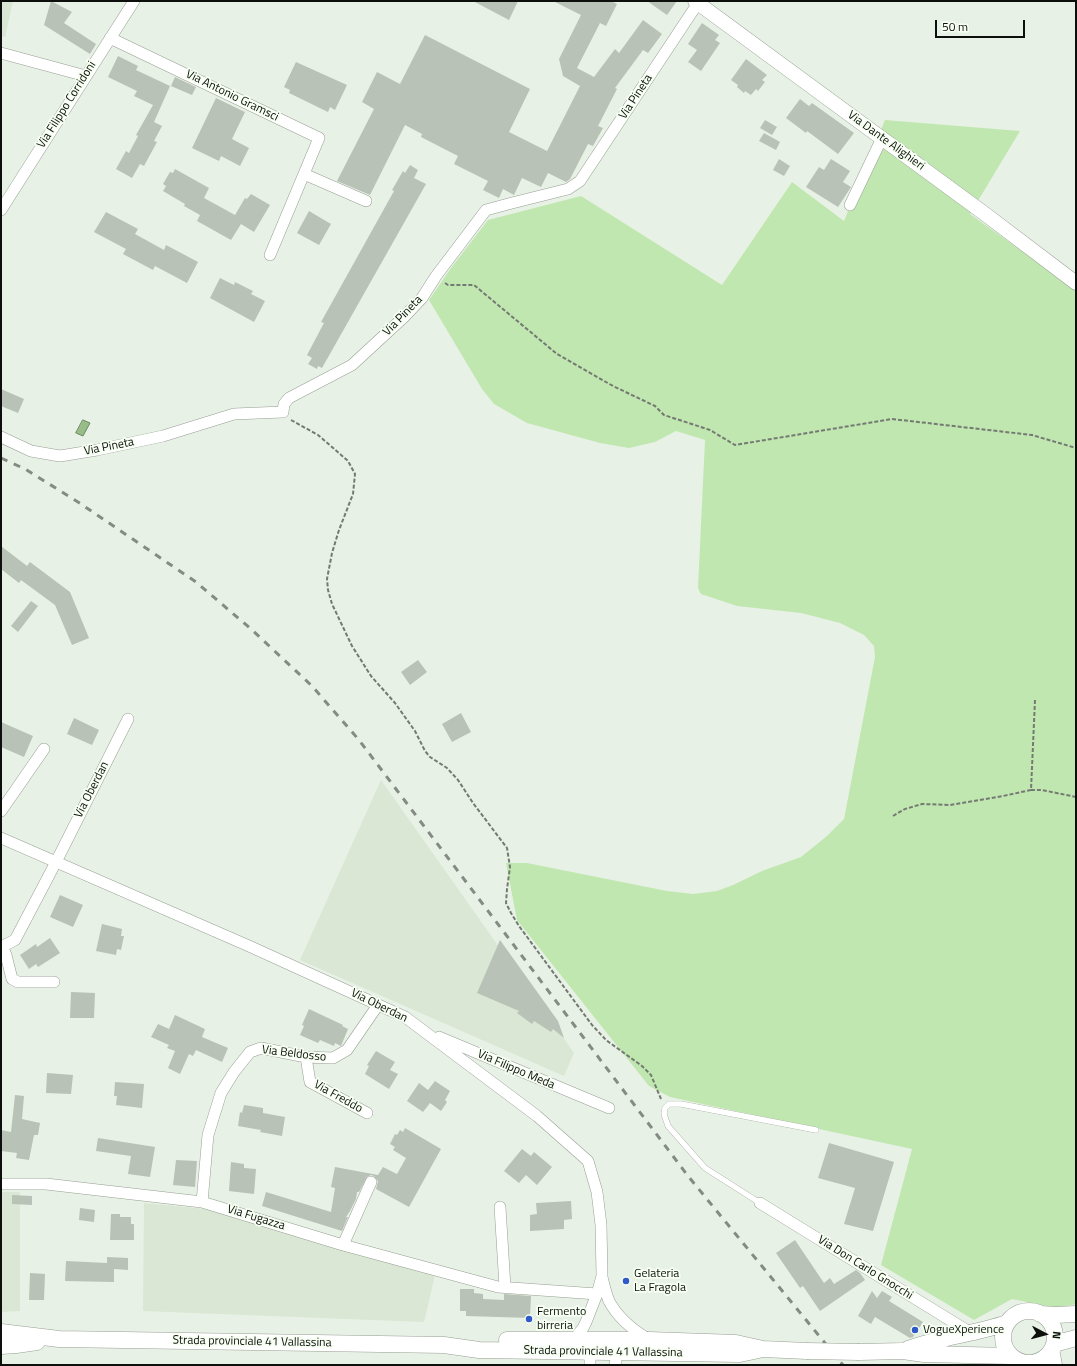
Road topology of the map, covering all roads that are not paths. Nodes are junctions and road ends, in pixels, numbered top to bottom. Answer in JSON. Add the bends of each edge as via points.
{"nodes":[{"id":1,"x":134,"y":1,"type":"edge"},
{"id":2,"x":696,"y":2,"type":"edge"},
{"id":3,"x":110,"y":38,"type":"junction"},
{"id":4,"x":1,"y":53,"type":"edge"},
{"id":5,"x":86,"y":76,"type":"junction"},
{"id":6,"x":882,"y":138,"type":"junction"},
{"id":7,"x":304,"y":174,"type":"junction"},
{"id":8,"x":366,"y":201,"type":"dead end"},
{"id":9,"x":850,"y":205,"type":"dead end"},
{"id":10,"x":1,"y":210,"type":"edge"},
{"id":11,"x":270,"y":255,"type":"dead end"},
{"id":12,"x":1076,"y":283,"type":"edge"},
{"id":13,"x":1,"y":437,"type":"edge"},
{"id":14,"x":128,"y":719,"type":"dead end"},
{"id":15,"x":44,"y":749,"type":"dead end"},
{"id":16,"x":1,"y":811,"type":"edge"},
{"id":17,"x":1,"y":838,"type":"edge"},
{"id":18,"x":56,"y":862,"type":"junction"},
{"id":19,"x":1,"y":947,"type":"edge"},
{"id":20,"x":1,"y":950,"type":"edge"},
{"id":21,"x":54,"y":982,"type":"dead end"},
{"id":22,"x":378,"y":1005,"type":"junction"},
{"id":23,"x":424,"y":1031,"type":"junction"},
{"id":24,"x":306,"y":1056,"type":"junction"},
{"id":25,"x":609,"y":1108,"type":"dead end"},
{"id":26,"x":367,"y":1113,"type":"dead end"},
{"id":27,"x":816,"y":1130,"type":"dead end"},
{"id":28,"x":371,"y":1182,"type":"dead end"},
{"id":29,"x":1,"y":1184,"type":"edge"},
{"id":30,"x":202,"y":1202,"type":"junction"},
{"id":31,"x":760,"y":1204,"type":"joint"},
{"id":32,"x":500,"y":1207,"type":"dead end"},
{"id":33,"x":343,"y":1245,"type":"junction"},
{"id":34,"x":602,"y":1276,"type":"junction"},
{"id":35,"x":505,"y":1287,"type":"junction"},
{"id":36,"x":597,"y":1294,"type":"junction"},
{"id":37,"x":1040,"y":1314,"type":"junction"},
{"id":38,"x":1076,"y":1314,"type":"edge"},
{"id":39,"x":1007,"y":1323,"type":"junction"},
{"id":40,"x":1,"y":1332,"type":"edge"},
{"id":41,"x":971,"y":1333,"type":"junction"},
{"id":42,"x":1076,"y":1338,"type":"edge"},
{"id":43,"x":59,"y":1339,"type":"junction"},
{"id":44,"x":574,"y":1339,"type":"junction"},
{"id":45,"x":649,"y":1340,"type":"junction"},
{"id":46,"x":444,"y":1345,"type":"junction"},
{"id":47,"x":1,"y":1346,"type":"edge"},
{"id":48,"x":1053,"y":1346,"type":"junction"},
{"id":49,"x":763,"y":1349,"type":"junction"},
{"id":50,"x":903,"y":1351,"type":"junction"},
{"id":51,"x":1011,"y":1356,"type":"junction"},
{"id":52,"x":590,"y":1359,"type":"edge"},
{"id":53,"x":616,"y":1359,"type":"edge"},
{"id":54,"x":1028,"y":1364,"type":"edge"},
{"id":55,"x":1055,"y":1365,"type":"edge"}],
"edges":[{"from":1,"to":3,"type":"street","name":"Via Filippo Corridoni"},
{"from":2,"to":6,"type":"street","name":"Via Dante Alighieri"},
{"from":2,"to":13,"type":"street","name":"Via Pineta","via":[[580,181],[568,189],[486,210],[422,298],[404,318],[352,365],[289,398],[284,404],[283,412],[234,414],[163,436],[60,456],[31,451]]},
{"from":3,"to":5,"type":"street","name":"Via Filippo Corridoni"},
{"from":3,"to":7,"type":"street","name":"Via Antonio Gramsci","via":[[319,138]]},
{"from":4,"to":5,"type":"street"},
{"from":5,"to":10,"type":"street","name":"Via Filippo Corridoni"},
{"from":6,"to":9,"type":"street"},
{"from":6,"to":12,"type":"street","name":"Via Dante Alighieri"},
{"from":7,"to":8,"type":"street"},
{"from":7,"to":11,"type":"street","name":"Via Antonio Gramsci"},
{"from":14,"to":18,"type":"street","name":"Via Oberdan"},
{"from":15,"to":16,"type":"street"},
{"from":17,"to":18,"type":"street","name":"Via Oberdan"},
{"from":18,"to":19,"type":"street","name":"Via Oberdan","via":[[15,940]]},
{"from":18,"to":22,"type":"street","name":"Via Oberdan"},
{"from":20,"to":21,"type":"street","via":[[4,950],[6,955],[12,978],[18,982]]},
{"from":22,"to":23,"type":"street","name":"Via Oberdan","via":[[405,1017]]},
{"from":22,"to":24,"type":"street","name":"Via Beldosso","via":[[347,1050],[333,1058]]},
{"from":23,"to":25,"type":"street","name":"Via Filippo Meda"},
{"from":23,"to":34,"type":"street","name":"Via Oberdan","via":[[537,1116],[588,1161],[597,1192]]},
{"from":24,"to":26,"type":"street","name":"Via Freddo","via":[[310,1082]]},
{"from":24,"to":30,"type":"street","name":"Via Beldosso","via":[[261,1048],[250,1052],[234,1072],[221,1093],[208,1135]]},
{"from":27,"to":31,"type":"lane","via":[[681,1104],[669,1104],[664,1108],[668,1126],[704,1168]]},
{"from":28,"to":33,"type":"street"},
{"from":29,"to":30,"type":"street","name":"Via Fugazza","via":[[46,1184]]},
{"from":30,"to":33,"type":"street","name":"Via Fugazza"},
{"from":31,"to":41,"type":"street","name":"Via Don Carlo Gnocchi"},
{"from":32,"to":35,"type":"street"},
{"from":33,"to":35,"type":"street","name":"Via Fugazza"},
{"from":34,"to":36,"type":"street","name":"Via Oberdan"},
{"from":34,"to":45,"type":"street","name":"Via Oberdan","via":[[609,1301],[618,1314],[631,1328]]},
{"from":35,"to":36,"type":"street","name":"Via Fugazza"},
{"from":36,"to":44,"type":"street","name":"Via Oberdan","via":[[583,1328]]},
{"from":37,"to":38,"type":"main road"},
{"from":37,"to":39,"type":"main road","via":[[1025,1312]]},
{"from":37,"to":48,"type":"main road","via":[[1052,1324],[1055,1335]]},
{"from":39,"to":41,"type":"main road","name":"Strada provinciale 41 Vallassina"},
{"from":39,"to":51,"type":"main road","via":[[1004,1340]]},
{"from":40,"to":43,"type":"main road","name":"Strada provinciale 41 Vallassina"},
{"from":41,"to":50,"type":"main road","name":"Strada provinciale 41 Vallassina"},
{"from":42,"to":48,"type":"main road"},
{"from":43,"to":46,"type":"main road","name":"Strada provinciale 41 Vallassina"},
{"from":43,"to":47,"type":"main road","name":"Strada provinciale 41 Vallassina"},
{"from":44,"to":45,"type":"main road","name":"Strada provinciale 41 Vallassina"},
{"from":44,"to":46,"type":"main road","name":"Strada provinciale 41 Vallassina","via":[[478,1341]]},
{"from":45,"to":49,"type":"main road","name":"Strada provinciale 41 Vallassina","via":[[736,1343]]},
{"from":46,"to":52,"type":"main road","name":"Strada provinciale 41 Vallassina"},
{"from":48,"to":54,"type":"main road","via":[[1042,1360]]},
{"from":48,"to":55,"type":"street"},
{"from":49,"to":50,"type":"main road","name":"Strada provinciale 41 Vallassina","bridge":true},
{"from":49,"to":53,"type":"main road","name":"Strada provinciale 41 Vallassina","via":[[740,1354]]},
{"from":50,"to":51,"type":"main road","name":"Strada provinciale 41 Vallassina","via":[[924,1354]]},
{"from":51,"to":54,"type":"main road"},
{"from":52,"to":53,"type":"main road","name":"Strada provinciale 41 Vallassina"}]}
